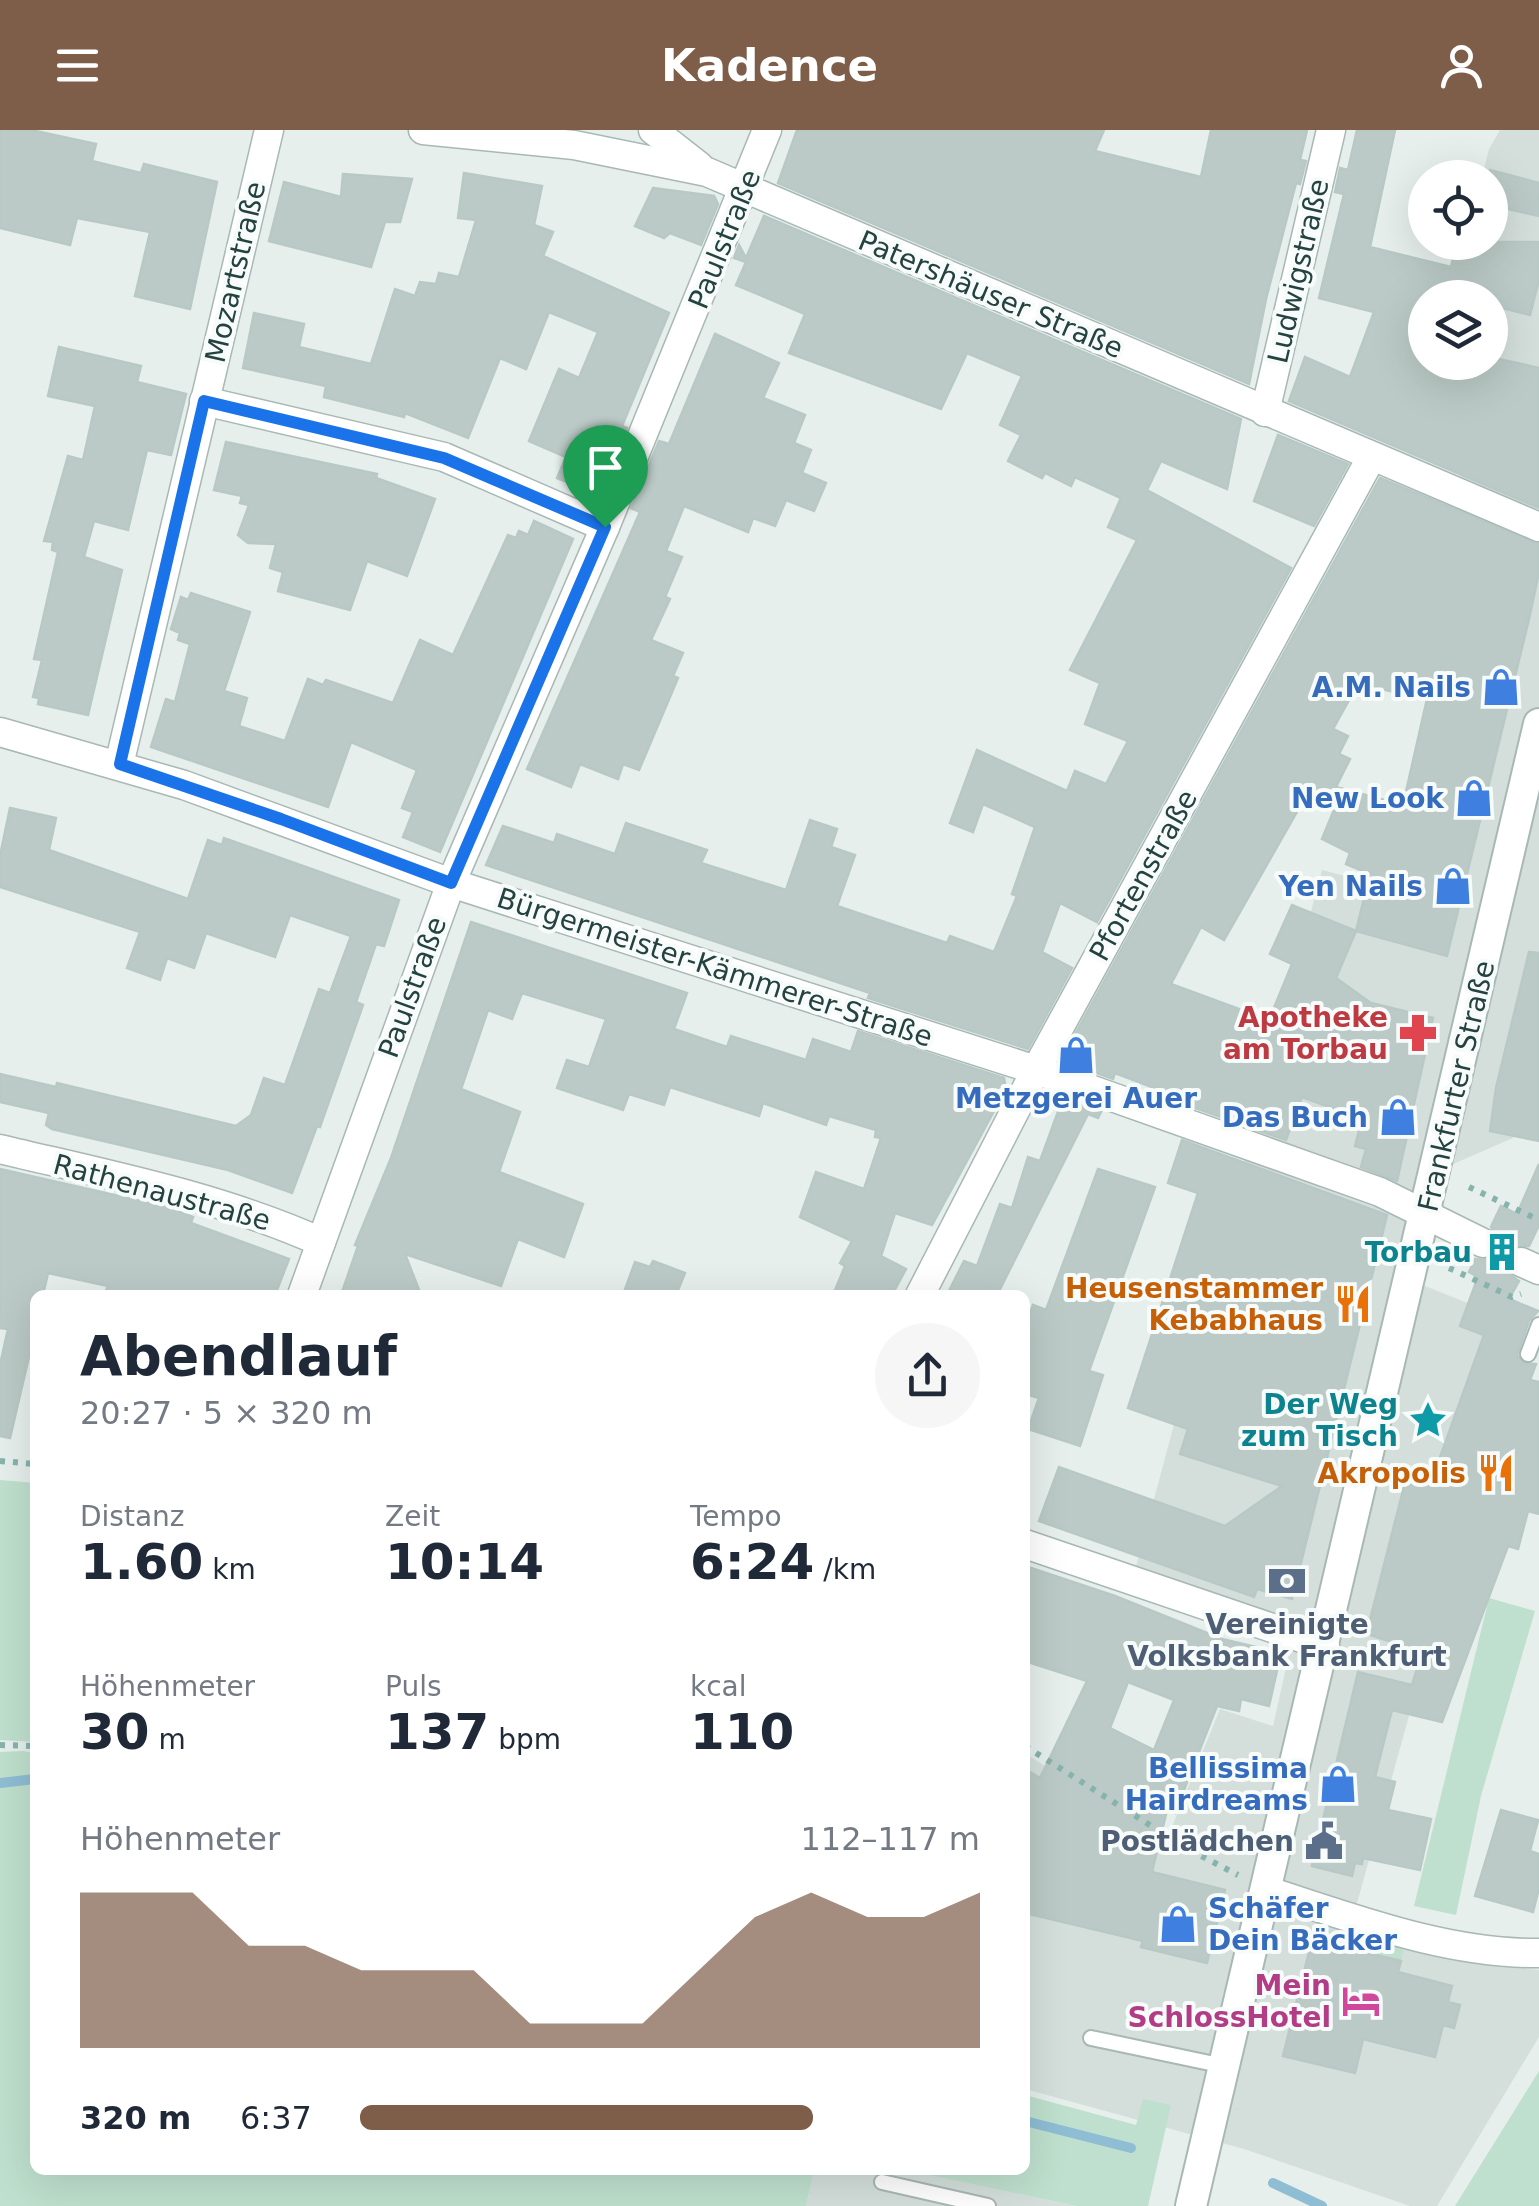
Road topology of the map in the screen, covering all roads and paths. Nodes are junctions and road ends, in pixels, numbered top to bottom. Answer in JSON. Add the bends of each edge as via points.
{"nodes":[{"id":1,"x":270,"y":130,"type":"edge"},
{"id":2,"x":423,"y":130,"type":"edge"},
{"id":3,"x":653,"y":130,"type":"edge"},
{"id":4,"x":767,"y":130,"type":"edge"},
{"id":5,"x":1331,"y":130,"type":"edge"},
{"id":6,"x":707,"y":172,"type":"junction"},
{"id":7,"x":746,"y":188,"type":"junction"},
{"id":8,"x":204,"y":401,"type":"junction"},
{"id":9,"x":1264,"y":412,"type":"junction"},
{"id":10,"x":1371,"y":458,"type":"junction"},
{"id":11,"x":605,"y":527,"type":"junction"},
{"id":12,"x":1539,"y":527,"type":"edge"},
{"id":13,"x":1539,"y":724,"type":"edge"},
{"id":14,"x":0,"y":732,"type":"edge"},
{"id":15,"x":120,"y":764,"type":"junction"},
{"id":16,"x":451,"y":883,"type":"junction"},
{"id":17,"x":1036,"y":1070,"type":"junction"},
{"id":18,"x":0,"y":1150,"type":"edge"},
{"id":19,"x":1469,"y":1186,"type":"dead end"},
{"id":20,"x":1426,"y":1214,"type":"junction"},
{"id":21,"x":1539,"y":1220,"type":"edge"},
{"id":22,"x":321,"y":1242,"type":"junction"},
{"id":23,"x":1483,"y":1243,"type":"tunnel mouth"},
{"id":24,"x":1449,"y":1268,"type":"dead end"},
{"id":25,"x":1529,"y":1275,"type":"edge"},
{"id":26,"x":304,"y":1290,"type":"edge"},
{"id":27,"x":923,"y":1290,"type":"edge"},
{"id":28,"x":1539,"y":1325,"type":"edge"},
{"id":29,"x":1528,"y":1354,"type":"dead end"},
{"id":30,"x":0,"y":1461,"type":"edge"},
{"id":31,"x":30,"y":1464,"type":"edge"},
{"id":32,"x":1030,"y":1546,"type":"edge"},
{"id":33,"x":1324,"y":1646,"type":"junction"},
{"id":34,"x":0,"y":1745,"type":"edge"},
{"id":35,"x":30,"y":1746,"type":"edge"},
{"id":36,"x":1030,"y":1749,"type":"edge"},
{"id":37,"x":1266,"y":1890,"type":"junction"},
{"id":38,"x":1539,"y":1952,"type":"edge"},
{"id":39,"x":1091,"y":2038,"type":"dead end"},
{"id":40,"x":1224,"y":2066,"type":"junction"},
{"id":41,"x":882,"y":2182,"type":"dead end"},
{"id":42,"x":981,"y":2205,"type":"edge"},
{"id":43,"x":1191,"y":2206,"type":"edge"}],
"edges":[{"from":1,"to":8,"type":"street","name":"Mozartstraße"},
{"from":2,"to":6,"type":"street","name":"Patershäuser Straße","via":[[574,145]]},
{"from":3,"to":6,"type":"street"},
{"from":4,"to":7,"type":"street","name":"Paulstraße"},
{"from":5,"to":9,"type":"street","name":"Ludwigstraße"},
{"from":6,"to":7,"type":"street","name":"Patershäuser Straße"},
{"from":7,"to":9,"type":"street","name":"Patershäuser Straße"},
{"from":7,"to":11,"type":"street","name":"Paulstraße"},
{"from":8,"to":11,"type":"street","via":[[444,458]]},
{"from":8,"to":15,"type":"street","name":"Mozartstraße"},
{"from":9,"to":10,"type":"street","name":"Patershäuser Straße"},
{"from":10,"to":12,"type":"street","name":"Patershäuser Straße"},
{"from":10,"to":17,"type":"street","name":"Pfortenstraße"},
{"from":11,"to":16,"type":"street","name":"Paulstraße"},
{"from":13,"to":20,"type":"street","name":"Frankfurter Straße"},
{"from":14,"to":15,"type":"street","name":"Bürgermeister-Kämmerer-Straße"},
{"from":15,"to":16,"type":"street","name":"Bürgermeister-Kämmerer-Straße"},
{"from":16,"to":17,"type":"street","name":"Bürgermeister-Kämmerer-Straße"},
{"from":16,"to":22,"type":"street","name":"Paulstraße"},
{"from":17,"to":20,"type":"street","name":"Bürgermeister-Kämmerer-Straße"},
{"from":17,"to":27,"type":"street","name":"Pfortenstraße"},
{"from":18,"to":22,"type":"street","name":"Rathenaustraße","via":[[212,1200]]},
{"from":19,"to":21,"type":"path"},
{"from":20,"to":23,"type":"street","name":"Bürgermeister-Kämmerer-Straße"},
{"from":20,"to":33,"type":"street","name":"Frankfurter Straße"},
{"from":22,"to":26,"type":"street","name":"Paulstraße"},
{"from":24,"to":25,"type":"path","via":[[1512,1297]]},
{"from":28,"to":29,"type":"lane"},
{"from":30,"to":31,"type":"path"},
{"from":32,"to":33,"type":"street"},
{"from":33,"to":37,"type":"street","name":"Frankfurter Straße"},
{"from":34,"to":35,"type":"path"},
{"from":36,"to":37,"type":"path"},
{"from":37,"to":38,"type":"street","via":[[1478,1950]]},
{"from":37,"to":40,"type":"street","name":"Frankfurter Straße"},
{"from":39,"to":40,"type":"lane"},
{"from":40,"to":43,"type":"street","name":"Frankfurter Straße"},
{"from":41,"to":42,"type":"lane"}]}
